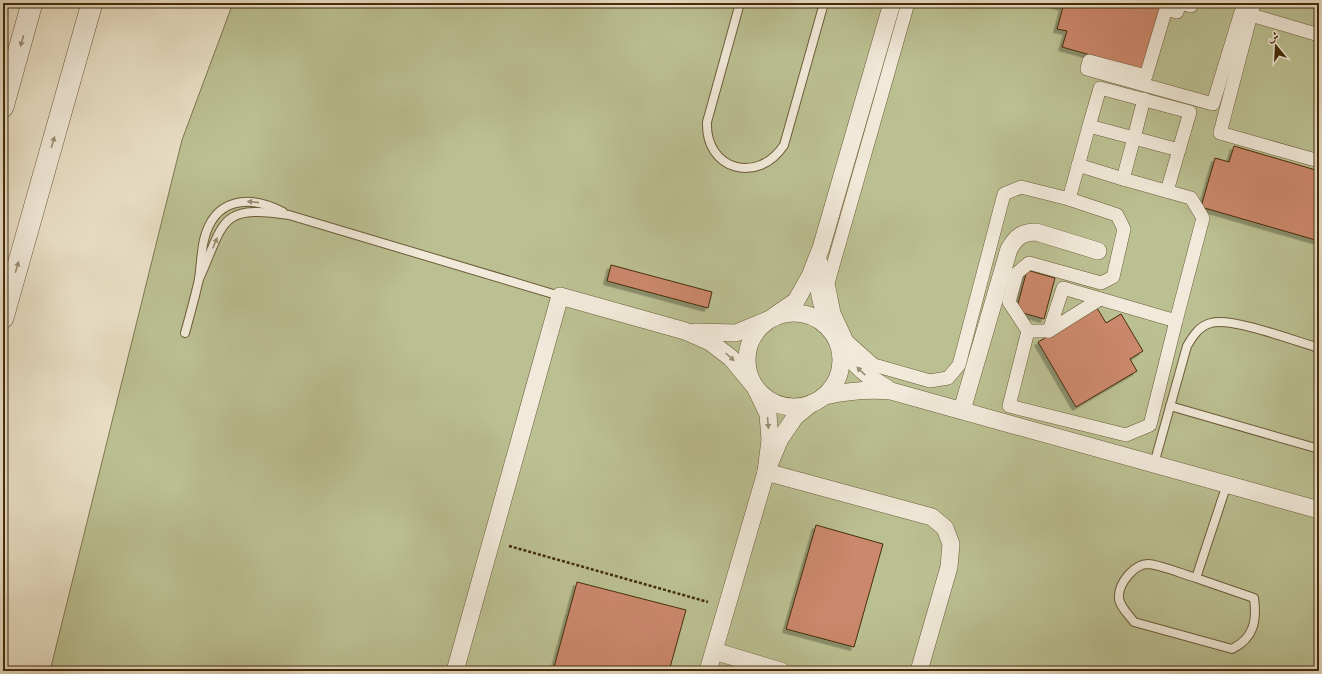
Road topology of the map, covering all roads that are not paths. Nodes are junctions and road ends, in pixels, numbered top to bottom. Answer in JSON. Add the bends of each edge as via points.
{"nodes":[{"id":1,"x":32,"y":3,"type":"edge"},
{"id":2,"x":92,"y":3,"type":"edge"},
{"id":3,"x":740,"y":3,"type":"edge"},
{"id":4,"x":824,"y":3,"type":"edge"},
{"id":5,"x":892,"y":3,"type":"edge"},
{"id":6,"x":908,"y":3,"type":"edge"},
{"id":7,"x":1192,"y":3,"type":"edge"},
{"id":8,"x":1253,"y":9,"type":"edge"},
{"id":9,"x":1319,"y":35,"type":"edge"},
{"id":10,"x":1144,"y":100,"type":"junction"},
{"id":11,"x":3,"y":107,"type":"edge"},
{"id":12,"x":1089,"y":126,"type":"junction"},
{"id":13,"x":1134,"y":138,"type":"junction"},
{"id":14,"x":1179,"y":150,"type":"junction"},
{"id":15,"x":1319,"y":161,"type":"edge"},
{"id":16,"x":1078,"y":165,"type":"junction"},
{"id":17,"x":1123,"y":179,"type":"junction"},
{"id":18,"x":1167,"y":190,"type":"junction"},
{"id":19,"x":1069,"y":200,"type":"junction"},
{"id":20,"x":289,"y":215,"type":"junction"},
{"id":21,"x":821,"y":248,"type":"junction"},
{"id":22,"x":1098,"y":251,"type":"dead end"},
{"id":23,"x":199,"y":279,"type":"junction"},
{"id":24,"x":560,"y":296,"type":"junction"},
{"id":25,"x":1100,"y":299,"type":"junction"},
{"id":26,"x":3,"y":318,"type":"edge"},
{"id":27,"x":770,"y":319,"type":"junction"},
{"id":28,"x":1176,"y":321,"type":"junction"},
{"id":29,"x":685,"y":331,"type":"junction"},
{"id":30,"x":1028,"y":331,"type":"junction"},
{"id":31,"x":1049,"y":331,"type":"junction"},
{"id":32,"x":185,"y":333,"type":"dead end"},
{"id":33,"x":835,"y":336,"type":"junction"},
{"id":34,"x":1319,"y":348,"type":"edge"},
{"id":35,"x":755,"y":387,"type":"junction"},
{"id":36,"x":891,"y":391,"type":"junction"},
{"id":37,"x":819,"y":399,"type":"junction"},
{"id":38,"x":1170,"y":406,"type":"junction"},
{"id":39,"x":962,"y":410,"type":"junction"},
{"id":40,"x":1319,"y":449,"type":"edge"},
{"id":41,"x":1154,"y":464,"type":"junction"},
{"id":42,"x":766,"y":472,"type":"junction"},
{"id":43,"x":1227,"y":484,"type":"junction"},
{"id":44,"x":1319,"y":510,"type":"edge"},
{"id":45,"x":1196,"y":578,"type":"junction"},
{"id":46,"x":714,"y":651,"type":"junction"},
{"id":47,"x":455,"y":671,"type":"edge"},
{"id":48,"x":708,"y":671,"type":"edge"},
{"id":49,"x":781,"y":671,"type":"edge"},
{"id":50,"x":919,"y":671,"type":"edge"}],
"edges":[{"from":1,"to":11,"type":"street","one_way":true},
{"from":26,"to":2,"type":"street","one_way":true},
{"from":3,"to":4,"type":"lane","via":[[707,132],[715,153],[723,161],[742,168],[762,166],[771,161],[784,145]]},
{"from":5,"to":21,"type":"street"},
{"from":6,"to":19,"type":"street","via":[[828,283],[834,313],[847,341],[874,365],[930,381],[948,378],[958,365],[1004,194],[1021,187]]},
{"from":7,"to":8,"type":"street","via":[[1191,6],[1180,3],[1177,12],[1166,9],[1146,76],[1089,60],[1087,69],[1213,104],[1241,12]]},
{"from":8,"to":9,"type":"street"},
{"from":8,"to":15,"type":"street","via":[[1220,133]]},
{"from":10,"to":12,"type":"street","via":[[1100,88]]},
{"from":10,"to":13,"type":"street"},
{"from":10,"to":14,"type":"street","via":[[1190,112]]},
{"from":12,"to":13,"type":"street"},
{"from":12,"to":16,"type":"street"},
{"from":13,"to":14,"type":"street"},
{"from":13,"to":17,"type":"street"},
{"from":14,"to":18,"type":"street"},
{"from":16,"to":17,"type":"street"},
{"from":16,"to":19,"type":"street"},
{"from":17,"to":18,"type":"street"},
{"from":18,"to":28,"type":"street","via":[[1191,198],[1203,218]]},
{"from":19,"to":30,"type":"street","via":[[1117,215],[1124,229],[1113,277],[1101,283],[1029,263],[1017,273],[1009,302]]},
{"from":23,"to":20,"type":"lane","one_way":true,"via":[[228,219],[246,212]]},
{"from":20,"to":23,"type":"lane","one_way":true,"via":[[259,203],[245,202],[223,208],[209,226]]},
{"from":20,"to":24,"type":"lane"},
{"from":21,"to":27,"type":"street","via":[[796,301]]},
{"from":21,"to":33,"type":"street","via":[[818,279],[820,301]]},
{"from":22,"to":39,"type":"street","via":[[1036,232],[1020,234],[1014,241],[1009,248]]},
{"from":23,"to":32,"type":"lane"},
{"from":24,"to":29,"type":"street"},
{"from":24,"to":47,"type":"street"},
{"from":25,"to":28,"type":"street"},
{"from":25,"to":31,"type":"street"},
{"from":25,"to":31,"type":"street","via":[[1063,288]]},
{"from":27,"to":29,"type":"street","via":[[736,333],[709,334]]},
{"from":27,"to":33,"type":"street","via":[[796,312],[809,315],[821,320]]},
{"from":27,"to":35,"type":"street","via":[[758,329],[750,342],[747,358],[749,373]]},
{"from":28,"to":30,"type":"street","via":[[1150,425],[1126,435],[1009,406]]},
{"from":29,"to":35,"type":"street","one_way":true,"via":[[710,342],[731,358]]},
{"from":30,"to":31,"type":"street"},
{"from":36,"to":33,"type":"street","one_way":true,"via":[[870,379],[852,362]]},
{"from":33,"to":37,"type":"street","via":[[842,356],[840,371],[834,384]]},
{"from":34,"to":38,"type":"lane","via":[[1228,321],[1210,323],[1196,331],[1187,346]]},
{"from":35,"to":37,"type":"street","via":[[766,398],[781,405],[797,407]]},
{"from":35,"to":42,"type":"street","one_way":true,"via":[[768,414],[770,440]]},
{"from":36,"to":37,"type":"street","via":[[847,391]]},
{"from":36,"to":39,"type":"street"},
{"from":37,"to":42,"type":"street","via":[[796,417],[784,434]]},
{"from":38,"to":40,"type":"lane"},
{"from":38,"to":41,"type":"lane"},
{"from":39,"to":41,"type":"street"},
{"from":41,"to":43,"type":"street"},
{"from":42,"to":46,"type":"street"},
{"from":42,"to":50,"type":"street","via":[[932,517],[945,528],[951,544],[949,567]]},
{"from":43,"to":44,"type":"street"},
{"from":43,"to":45,"type":"lane"},
{"from":45,"to":45,"type":"lane","via":[[1147,564],[1136,568],[1123,582],[1118,597],[1134,622],[1232,649],[1242,643],[1250,633],[1255,620],[1254,598]]},
{"from":46,"to":48,"type":"street"},
{"from":46,"to":49,"type":"street"}]}
